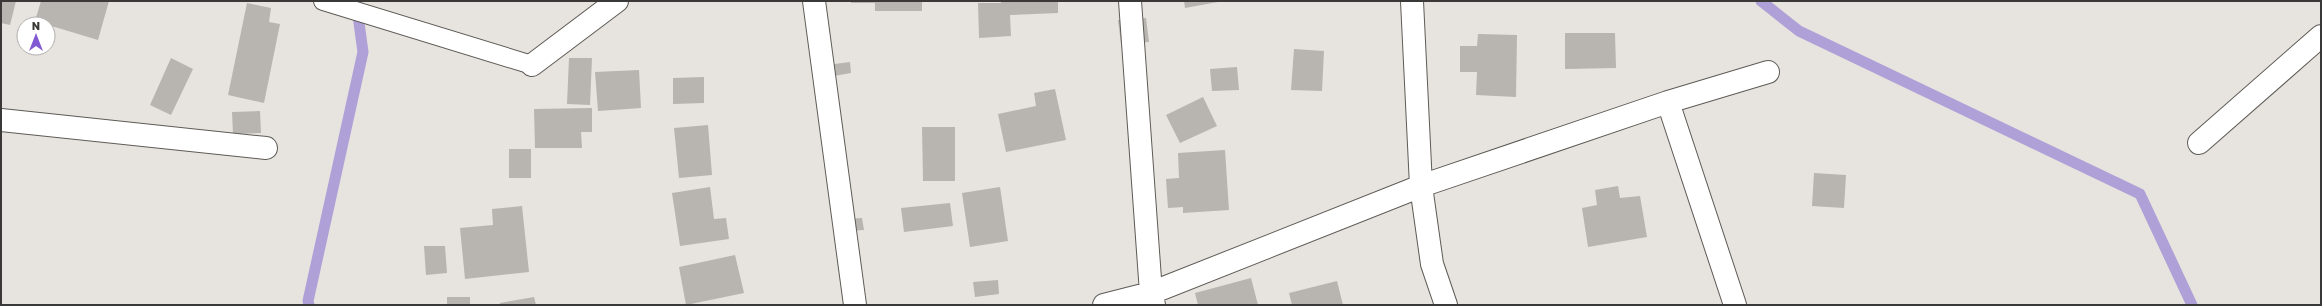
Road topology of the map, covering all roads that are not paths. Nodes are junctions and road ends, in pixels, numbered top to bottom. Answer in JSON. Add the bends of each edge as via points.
{"nodes":[{"id":1,"x":323,"y":1,"type":"edge"},
{"id":2,"x":617,"y":1,"type":"edge"},
{"id":3,"x":814,"y":1,"type":"edge"},
{"id":4,"x":1130,"y":1,"type":"edge"},
{"id":5,"x":1412,"y":1,"type":"edge"},
{"id":6,"x":2321,"y":36,"type":"edge"},
{"id":7,"x":532,"y":65,"type":"joint"},
{"id":8,"x":1768,"y":72,"type":"dead end"},
{"id":9,"x":1668,"y":102,"type":"junction"},
{"id":10,"x":1,"y":120,"type":"edge"},
{"id":11,"x":2199,"y":143,"type":"dead end"},
{"id":12,"x":266,"y":148,"type":"dead end"},
{"id":13,"x":1420,"y":186,"type":"junction"},
{"id":14,"x":1152,"y":299,"type":"edge"},
{"id":15,"x":855,"y":305,"type":"edge"},
{"id":16,"x":1104,"y":305,"type":"edge"},
{"id":17,"x":1446,"y":305,"type":"edge"},
{"id":18,"x":1735,"y":305,"type":"edge"}],
"edges":[{"from":1,"to":7,"type":"lane"},
{"from":2,"to":7,"type":"street"},
{"from":3,"to":15,"type":"street"},
{"from":4,"to":14,"type":"street"},
{"from":5,"to":13,"type":"street"},
{"from":6,"to":11,"type":"street"},
{"from":8,"to":9,"type":"street"},
{"from":9,"to":13,"type":"street"},
{"from":9,"to":18,"type":"street"},
{"from":10,"to":12,"type":"street"},
{"from":13,"to":14,"type":"street"},
{"from":13,"to":17,"type":"street","via":[[1432,264]]},
{"from":14,"to":16,"type":"street"}]}
